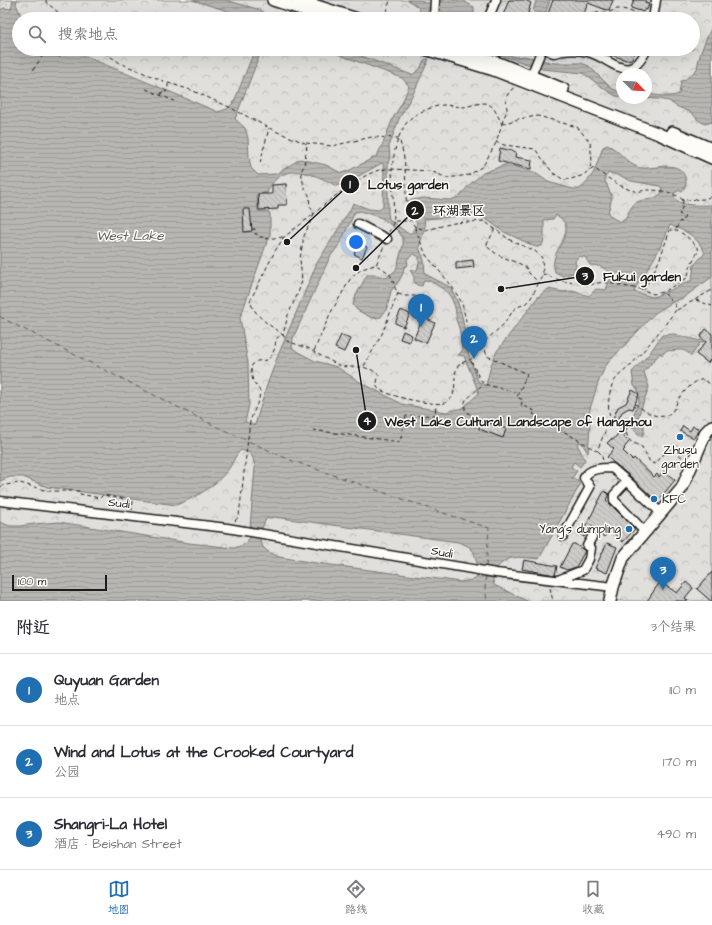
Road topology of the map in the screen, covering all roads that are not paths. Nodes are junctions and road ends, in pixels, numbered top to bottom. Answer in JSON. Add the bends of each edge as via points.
{"nodes":[{"id":1,"x":273,"y":0,"type":"edge"},
{"id":2,"x":298,"y":0,"type":"edge"},
{"id":3,"x":436,"y":0,"type":"edge"},
{"id":4,"x":496,"y":0,"type":"edge"},
{"id":5,"x":656,"y":0,"type":"edge"},
{"id":6,"x":310,"y":12,"type":"edge"},
{"id":7,"x":335,"y":12,"type":"edge"},
{"id":8,"x":435,"y":12,"type":"edge"},
{"id":9,"x":491,"y":12,"type":"edge"},
{"id":10,"x":654,"y":12,"type":"edge"},
{"id":11,"x":448,"y":56,"type":"edge"},
{"id":12,"x":476,"y":56,"type":"edge"},
{"id":13,"x":538,"y":56,"type":"edge"},
{"id":14,"x":596,"y":56,"type":"edge"},
{"id":15,"x":643,"y":56,"type":"edge"},
{"id":16,"x":529,"y":75,"type":"junction"},
{"id":17,"x":712,"y":149,"type":"edge"},
{"id":18,"x":712,"y":158,"type":"edge"},
{"id":19,"x":358,"y":224,"type":"dead end"},
{"id":20,"x":386,"y":239,"type":"road end"},
{"id":21,"x":712,"y":426,"type":"edge"},
{"id":22,"x":627,"y":481,"type":"junction"},
{"id":23,"x":0,"y":501,"type":"edge"},
{"id":24,"x":661,"y":513,"type":"junction"},
{"id":25,"x":645,"y":532,"type":"junction"},
{"id":26,"x":563,"y":536,"type":"dead end"},
{"id":27,"x":592,"y":537,"type":"dead end"},
{"id":28,"x":558,"y":581,"type":"junction"},
{"id":29,"x":613,"y":587,"type":"junction"},
{"id":30,"x":610,"y":601,"type":"edge"}],
"edges":[{"from":1,"to":6,"type":"main road"},
{"from":2,"to":7,"type":"main road"},
{"from":3,"to":8,"type":"street"},
{"from":4,"to":9,"type":"street"},
{"from":5,"to":10,"type":"street"},
{"from":11,"to":16,"type":"main road","via":[[494,70]]},
{"from":12,"to":16,"type":"main road"},
{"from":13,"to":16,"type":"street"},
{"from":14,"to":15,"type":"street","via":[[622,68],[638,64]]},
{"from":16,"to":17,"type":"main road"},
{"from":16,"to":18,"type":"main road"},
{"from":19,"to":20,"type":"street"},
{"from":21,"to":24,"type":"main road","via":[[706,432],[682,488]]},
{"from":22,"to":24,"type":"street"},
{"from":22,"to":25,"type":"street","via":[[614,495],[614,500]]},
{"from":22,"to":26,"type":"street","via":[[612,468],[586,474],[584,478],[590,487]]},
{"from":23,"to":28,"type":"street","name":"Sudi","via":[[267,534]]},
{"from":24,"to":25,"type":"main road"},
{"from":25,"to":29,"type":"main road","via":[[623,558]]},
{"from":27,"to":28,"type":"street","via":[[587,546],[591,548],[589,560],[583,570]]},
{"from":28,"to":29,"type":"street"},
{"from":29,"to":30,"type":"main road"}]}
